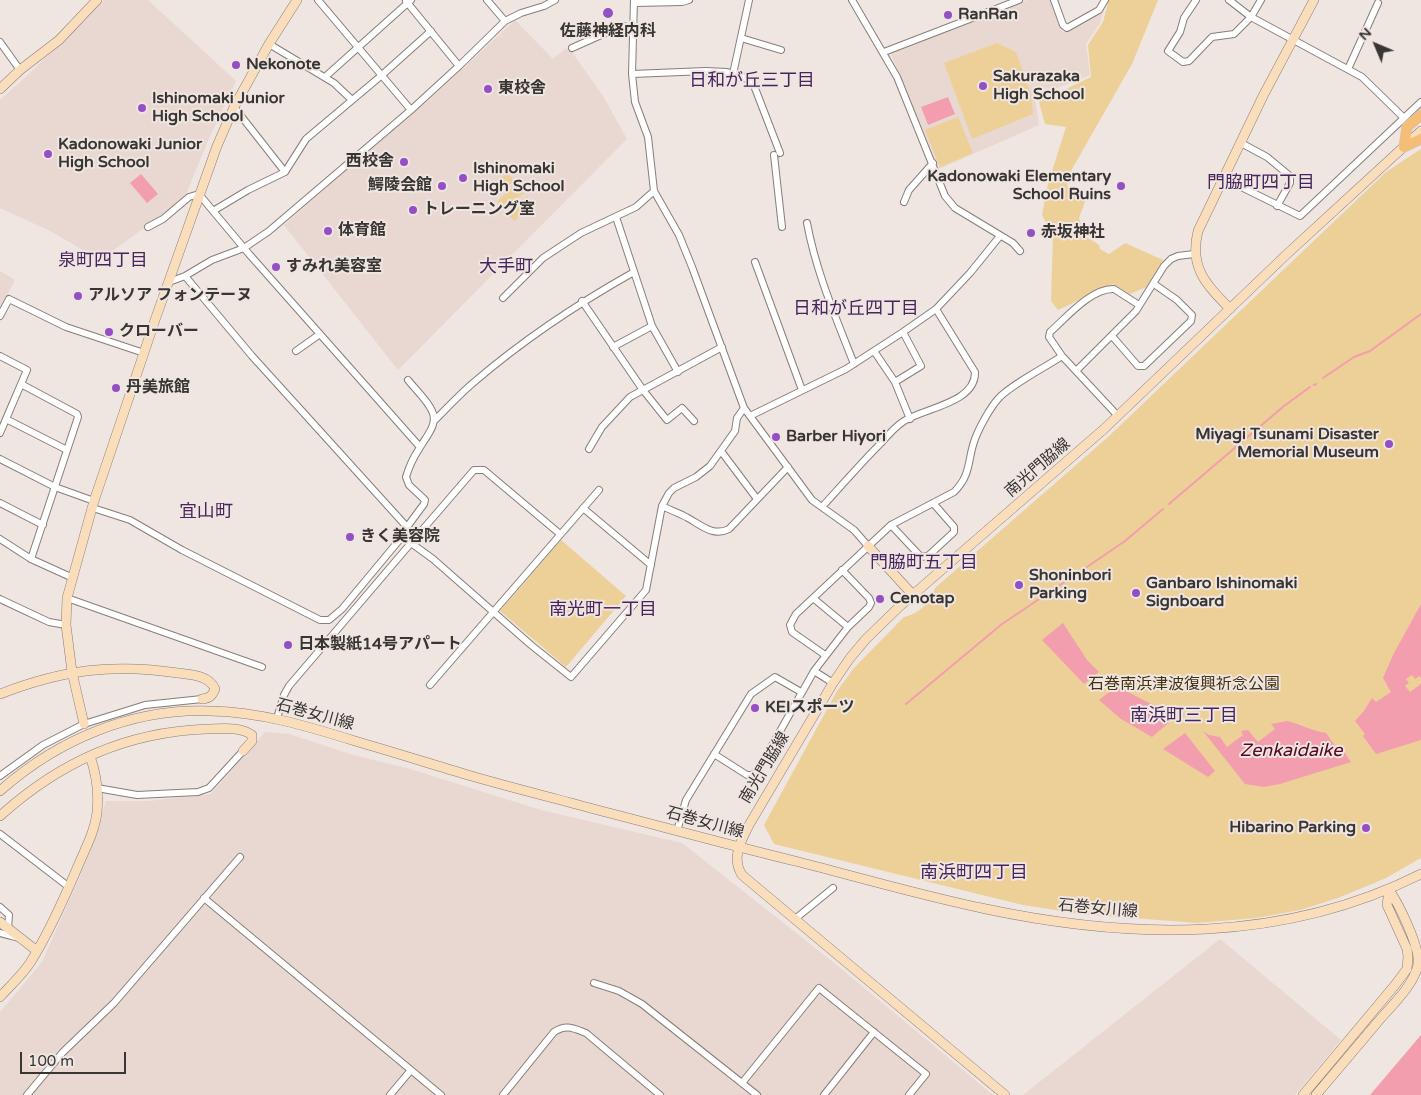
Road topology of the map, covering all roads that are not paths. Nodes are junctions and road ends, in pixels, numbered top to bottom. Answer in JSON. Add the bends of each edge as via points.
{"nodes":[{"id":1,"x":97,"y":0,"type":"edge"},
{"id":2,"x":297,"y":0,"type":"edge"},
{"id":3,"x":318,"y":0,"type":"edge"},
{"id":4,"x":488,"y":0,"type":"edge"},
{"id":5,"x":555,"y":0,"type":"edge"},
{"id":6,"x":689,"y":0,"type":"edge"},
{"id":7,"x":749,"y":0,"type":"edge"},
{"id":8,"x":852,"y":0,"type":"edge"},
{"id":9,"x":1019,"y":0,"type":"edge"},
{"id":10,"x":1054,"y":0,"type":"edge"},
{"id":11,"x":1105,"y":0,"type":"edge"},
{"id":12,"x":1196,"y":0,"type":"edge"},
{"id":13,"x":1229,"y":0,"type":"edge"},
{"id":14,"x":1261,"y":0,"type":"edge"},
{"id":15,"x":1314,"y":0,"type":"edge"},
{"id":16,"x":408,"y":1,"type":"edge"},
{"id":17,"x":634,"y":2,"type":"edge"},
{"id":18,"x":543,"y":3,"type":"edge"},
{"id":19,"x":1378,"y":3,"type":"dead end"},
{"id":20,"x":1251,"y":16,"type":"junction"},
{"id":21,"x":505,"y":21,"type":"junction"},
{"id":22,"x":633,"y":28,"type":"junction"},
{"id":23,"x":431,"y":31,"type":"junction"},
{"id":24,"x":741,"y":38,"type":"junction"},
{"id":25,"x":1292,"y":39,"type":"junction"},
{"id":26,"x":0,"y":42,"type":"edge"},
{"id":27,"x":270,"y":44,"type":"junction"},
{"id":28,"x":358,"y":48,"type":"junction"},
{"id":29,"x":572,"y":48,"type":"dead end"},
{"id":30,"x":781,"y":50,"type":"dead end"},
{"id":31,"x":884,"y":52,"type":"junction"},
{"id":32,"x":459,"y":66,"type":"junction"},
{"id":33,"x":1348,"y":68,"type":"junction"},
{"id":34,"x":20,"y":70,"type":"junction"},
{"id":35,"x":632,"y":74,"type":"junction"},
{"id":36,"x":733,"y":74,"type":"junction"},
{"id":37,"x":382,"y":75,"type":"junction"},
{"id":38,"x":325,"y":77,"type":"junction"},
{"id":39,"x":0,"y":89,"type":"edge"},
{"id":40,"x":352,"y":100,"type":"junction"},
{"id":41,"x":1421,"y":102,"type":"edge"},
{"id":42,"x":234,"y":107,"type":"junction"},
{"id":43,"x":411,"y":110,"type":"junction"},
{"id":44,"x":1421,"y":115,"type":"edge"},
{"id":45,"x":1404,"y":118,"type":"junction"},
{"id":46,"x":1421,"y":131,"type":"edge"},
{"id":47,"x":1421,"y":139,"type":"edge"},
{"id":48,"x":1241,"y":143,"type":"junction"},
{"id":49,"x":1404,"y":147,"type":"junction"},
{"id":50,"x":933,"y":163,"type":"junction"},
{"id":51,"x":286,"y":172,"type":"junction"},
{"id":52,"x":1223,"y":178,"type":"junction"},
{"id":53,"x":654,"y":190,"type":"junction"},
{"id":54,"x":199,"y":194,"type":"junction"},
{"id":55,"x":904,"y":202,"type":"dead end"},
{"id":56,"x":1277,"y":206,"type":"junction"},
{"id":57,"x":214,"y":211,"type":"junction"},
{"id":58,"x":616,"y":217,"type":"junction"},
{"id":59,"x":807,"y":223,"type":"dead end"},
{"id":60,"x":148,"y":227,"type":"dead end"},
{"id":61,"x":782,"y":227,"type":"dead end"},
{"id":62,"x":1000,"y":236,"type":"junction"},
{"id":63,"x":244,"y":248,"type":"junction"},
{"id":64,"x":1020,"y":251,"type":"dead end"},
{"id":65,"x":1194,"y":254,"type":"junction"},
{"id":66,"x":755,"y":262,"type":"dead end"},
{"id":67,"x":634,"y":272,"type":"junction"},
{"id":68,"x":185,"y":276,"type":"junction"},
{"id":69,"x":169,"y":282,"type":"junction"},
{"id":70,"x":1154,"y":284,"type":"junction"},
{"id":71,"x":503,"y":298,"type":"dead end"},
{"id":72,"x":582,"y":301,"type":"junction"},
{"id":73,"x":1139,"y":305,"type":"junction"},
{"id":74,"x":936,"y":309,"type":"junction"},
{"id":75,"x":1230,"y":309,"type":"junction"},
{"id":76,"x":0,"y":316,"type":"edge"},
{"id":77,"x":652,"y":326,"type":"junction"},
{"id":78,"x":903,"y":332,"type":"junction"},
{"id":79,"x":320,"y":334,"type":"junction"},
{"id":80,"x":1112,"y":336,"type":"junction"},
{"id":81,"x":613,"y":347,"type":"junction"},
{"id":82,"x":722,"y":348,"type":"junction"},
{"id":83,"x":296,"y":351,"type":"dead end"},
{"id":84,"x":874,"y":351,"type":"junction"},
{"id":85,"x":144,"y":353,"type":"junction"},
{"id":86,"x":0,"y":356,"type":"edge"},
{"id":87,"x":1062,"y":356,"type":"junction"},
{"id":88,"x":854,"y":364,"type":"junction"},
{"id":89,"x":678,"y":372,"type":"junction"},
{"id":90,"x":1076,"y":372,"type":"junction"},
{"id":91,"x":408,"y":380,"type":"dead end"},
{"id":92,"x":895,"y":382,"type":"junction"},
{"id":93,"x":21,"y":384,"type":"junction"},
{"id":94,"x":643,"y":390,"type":"junction"},
{"id":95,"x":802,"y":390,"type":"junction"},
{"id":96,"x":744,"y":408,"type":"junction"},
{"id":97,"x":750,"y":416,"type":"junction"},
{"id":98,"x":1118,"y":416,"type":"junction"},
{"id":99,"x":6,"y":419,"type":"junction"},
{"id":100,"x":910,"y":419,"type":"junction"},
{"id":101,"x":435,"y":420,"type":"junction"},
{"id":102,"x":694,"y":421,"type":"dead end"},
{"id":103,"x":0,"y":433,"type":"edge"},
{"id":104,"x":420,"y":447,"type":"junction"},
{"id":105,"x":589,"y":448,"type":"dead end"},
{"id":106,"x":67,"y":450,"type":"junction"},
{"id":107,"x":721,"y":451,"type":"junction"},
{"id":108,"x":0,"y":460,"type":"edge"},
{"id":109,"x":788,"y":466,"type":"junction"},
{"id":110,"x":55,"y":487,"type":"junction"},
{"id":111,"x":599,"y":490,"type":"dead end"},
{"id":112,"x":757,"y":499,"type":"junction"},
{"id":113,"x":0,"y":503,"type":"edge"},
{"id":114,"x":933,"y":503,"type":"junction"},
{"id":115,"x":94,"y":504,"type":"junction"},
{"id":116,"x":662,"y":506,"type":"junction"},
{"id":117,"x":822,"y":507,"type":"junction"},
{"id":118,"x":583,"y":508,"type":"junction"},
{"id":119,"x":43,"y":525,"type":"junction"},
{"id":120,"x":891,"y":525,"type":"junction"},
{"id":121,"x":407,"y":527,"type":"junction"},
{"id":122,"x":560,"y":534,"type":"junction"},
{"id":123,"x":0,"y":539,"type":"edge"},
{"id":124,"x":411,"y":543,"type":"junction"},
{"id":125,"x":868,"y":546,"type":"junction"},
{"id":126,"x":31,"y":559,"type":"junction"},
{"id":127,"x":651,"y":565,"type":"junction"},
{"id":128,"x":842,"y":570,"type":"junction"},
{"id":129,"x":73,"y":578,"type":"junction"},
{"id":130,"x":913,"y":595,"type":"junction"},
{"id":131,"x":67,"y":598,"type":"junction"},
{"id":132,"x":813,"y":598,"type":"junction"},
{"id":133,"x":0,"y":599,"type":"edge"},
{"id":134,"x":342,"y":609,"type":"junction"},
{"id":135,"x":492,"y":612,"type":"junction"},
{"id":136,"x":348,"y":615,"type":"junction"},
{"id":137,"x":66,"y":625,"type":"junction"},
{"id":138,"x":848,"y":628,"type":"junction"},
{"id":139,"x":825,"y":655,"type":"junction"},
{"id":140,"x":262,"y":667,"type":"dead end"},
{"id":141,"x":814,"y":671,"type":"junction"},
{"id":142,"x":72,"y":672,"type":"junction"},
{"id":143,"x":832,"y":683,"type":"junction"},
{"id":144,"x":430,"y":684,"type":"dead end"},
{"id":145,"x":801,"y":692,"type":"junction"},
{"id":146,"x":0,"y":694,"type":"edge"},
{"id":147,"x":202,"y":699,"type":"joint"},
{"id":148,"x":277,"y":718,"type":"junction"},
{"id":149,"x":84,"y":724,"type":"junction"},
{"id":150,"x":243,"y":752,"type":"joint"},
{"id":151,"x":714,"y":754,"type":"junction"},
{"id":152,"x":90,"y":756,"type":"junction"},
{"id":153,"x":0,"y":776,"type":"edge"},
{"id":154,"x":97,"y":788,"type":"junction"},
{"id":155,"x":0,"y":790,"type":"edge"},
{"id":156,"x":0,"y":816,"type":"edge"},
{"id":157,"x":677,"y":831,"type":"junction"},
{"id":158,"x":0,"y":834,"type":"edge"},
{"id":159,"x":738,"y":848,"type":"junction"},
{"id":160,"x":240,"y":857,"type":"dead end"},
{"id":161,"x":1421,"y":874,"type":"edge"},
{"id":162,"x":69,"y":887,"type":"junction"},
{"id":163,"x":832,"y":888,"type":"dead end"},
{"id":164,"x":1389,"y":890,"type":"junction"},
{"id":165,"x":204,"y":898,"type":"junction"},
{"id":166,"x":0,"y":906,"type":"edge"},
{"id":167,"x":794,"y":919,"type":"junction"},
{"id":168,"x":0,"y":922,"type":"edge"},
{"id":169,"x":4,"y":931,"type":"edge"},
{"id":170,"x":37,"y":951,"type":"junction"},
{"id":171,"x":1421,"y":974,"type":"edge"},
{"id":172,"x":594,"y":983,"type":"dead end"},
{"id":173,"x":1403,"y":993,"type":"junction"},
{"id":174,"x":0,"y":997,"type":"edge"},
{"id":175,"x":874,"y":1032,"type":"junction"},
{"id":176,"x":411,"y":1070,"type":"junction"},
{"id":177,"x":742,"y":1083,"type":"junction"},
{"id":178,"x":31,"y":1094,"type":"edge"},
{"id":179,"x":390,"y":1095,"type":"edge"},
{"id":180,"x":441,"y":1095,"type":"edge"},
{"id":181,"x":502,"y":1095,"type":"edge"},
{"id":182,"x":660,"y":1095,"type":"edge"},
{"id":183,"x":757,"y":1095,"type":"edge"},
{"id":184,"x":824,"y":1095,"type":"edge"},
{"id":185,"x":909,"y":1095,"type":"edge"},
{"id":186,"x":1005,"y":1095,"type":"edge"},
{"id":187,"x":1303,"y":1095,"type":"edge"},
{"id":188,"x":1316,"y":1095,"type":"edge"}],
"edges":[{"from":1,"to":34,"type":"street","via":[[59,40]]},
{"from":2,"to":27,"type":"street"},
{"from":3,"to":28,"type":"street"},
{"from":4,"to":21,"type":"street"},
{"from":5,"to":18,"type":"street"},
{"from":6,"to":17,"type":"street"},
{"from":7,"to":24,"type":"street"},
{"from":8,"to":31,"type":"street"},
{"from":9,"to":31,"type":"street"},
{"from":10,"to":11,"type":"street","via":[[1066,28],[1099,10]]},
{"from":12,"to":20,"type":"street","via":[[1168,51],[1183,62],[1189,61],[1212,37],[1234,34]]},
{"from":13,"to":20,"type":"street"},
{"from":14,"to":20,"type":"street"},
{"from":15,"to":25,"type":"street"},
{"from":16,"to":23,"type":"street"},
{"from":16,"to":28,"type":"street"},
{"from":17,"to":22,"type":"street"},
{"from":18,"to":21,"type":"street"},
{"from":19,"to":33,"type":"street"},
{"from":20,"to":25,"type":"street"},
{"from":21,"to":32,"type":"street"},
{"from":22,"to":29,"type":"street","via":[[616,26]]},
{"from":22,"to":35,"type":"street"},
{"from":23,"to":32,"type":"street"},
{"from":23,"to":37,"type":"street"},
{"from":24,"to":30,"type":"street"},
{"from":24,"to":36,"type":"street"},
{"from":25,"to":33,"type":"street"},
{"from":25,"to":48,"type":"street"},
{"from":26,"to":34,"type":"street"},
{"from":27,"to":38,"type":"street"},
{"from":27,"to":42,"type":"street"},
{"from":28,"to":37,"type":"street"},
{"from":28,"to":38,"type":"street"},
{"from":31,"to":50,"type":"street"},
{"from":32,"to":43,"type":"street"},
{"from":33,"to":45,"type":"street","via":[[1366,80]]},
{"from":34,"to":39,"type":"street"},
{"from":35,"to":36,"type":"street","via":[[706,71]]},
{"from":35,"to":53,"type":"street","via":[[635,102],[648,137]]},
{"from":36,"to":61,"type":"street","via":[[753,83],[777,154]]},
{"from":37,"to":40,"type":"street"},
{"from":37,"to":43,"type":"street"},
{"from":38,"to":40,"type":"street"},
{"from":40,"to":51,"type":"street","via":[[306,139]]},
{"from":41,"to":45,"type":"street"},
{"from":42,"to":51,"type":"street"},
{"from":42,"to":54,"type":"street"},
{"from":43,"to":63,"type":"street","via":[[269,231]]},
{"from":44,"to":49,"type":"main road","via":[[1407,128]]},
{"from":45,"to":56,"type":"street","via":[[1300,216]]},
{"from":46,"to":49,"type":"street","name":"南光門脇線"},
{"from":47,"to":49,"type":"main road"},
{"from":48,"to":52,"type":"street"},
{"from":48,"to":56,"type":"street","via":[[1267,157],[1290,176],[1290,183]]},
{"from":49,"to":75,"type":"street","name":"南光門脇線"},
{"from":50,"to":55,"type":"street","via":[[909,190]]},
{"from":50,"to":62,"type":"street","via":[[945,196],[955,208]]},
{"from":51,"to":57,"type":"street"},
{"from":52,"to":56,"type":"street"},
{"from":52,"to":65,"type":"street","via":[[1198,231]]},
{"from":53,"to":58,"type":"street","via":[[636,207]]},
{"from":53,"to":82,"type":"street","via":[[679,235]]},
{"from":54,"to":57,"type":"street"},
{"from":54,"to":60,"type":"street"},
{"from":54,"to":69,"type":"street"},
{"from":57,"to":63,"type":"street"},
{"from":58,"to":67,"type":"street"},
{"from":58,"to":71,"type":"street","via":[[581,233],[543,258]]},
{"from":59,"to":88,"type":"street","via":[[821,277]]},
{"from":62,"to":64,"type":"street"},
{"from":62,"to":74,"type":"street"},
{"from":63,"to":68,"type":"street","via":[[212,260]]},
{"from":63,"to":79,"type":"street"},
{"from":65,"to":70,"type":"street","via":[[1171,259]]},
{"from":65,"to":75,"type":"street","via":[[1207,285]]},
{"from":66,"to":95,"type":"street"},
{"from":67,"to":72,"type":"street"},
{"from":67,"to":77,"type":"street"},
{"from":68,"to":69,"type":"street"},
{"from":68,"to":121,"type":"street","via":[[252,356]]},
{"from":69,"to":85,"type":"street"},
{"from":70,"to":73,"type":"street"},
{"from":70,"to":80,"type":"street","via":[[1192,314],[1191,321],[1144,366],[1138,366]]},
{"from":72,"to":81,"type":"street"},
{"from":72,"to":101,"type":"street","via":[[473,383]]},
{"from":73,"to":80,"type":"street"},
{"from":73,"to":87,"type":"street","via":[[1114,289],[1085,300],[1050,332],[1049,337]]},
{"from":74,"to":78,"type":"street"},
{"from":74,"to":100,"type":"street","via":[[975,372],[975,378],[969,391],[963,395]]},
{"from":75,"to":98,"type":"street","name":"南光門脇線"},
{"from":76,"to":85,"type":"street","via":[[9,299],[66,327]]},
{"from":77,"to":81,"type":"street"},
{"from":77,"to":89,"type":"street"},
{"from":78,"to":84,"type":"street"},
{"from":78,"to":92,"type":"street","via":[[921,366]]},
{"from":79,"to":83,"type":"street"},
{"from":79,"to":104,"type":"street"},
{"from":80,"to":90,"type":"street"},
{"from":81,"to":94,"type":"street"},
{"from":82,"to":89,"type":"street"},
{"from":82,"to":96,"type":"street"},
{"from":84,"to":88,"type":"street"},
{"from":84,"to":92,"type":"street"},
{"from":85,"to":115,"type":"street"},
{"from":86,"to":93,"type":"street","via":[[27,370]]},
{"from":87,"to":90,"type":"street"},
{"from":87,"to":114,"type":"street","via":[[998,399],[976,437],[967,474],[961,484],[954,492]]},
{"from":88,"to":95,"type":"street"},
{"from":89,"to":94,"type":"street"},
{"from":90,"to":98,"type":"street"},
{"from":91,"to":101,"type":"street","via":[[432,410]]},
{"from":92,"to":100,"type":"street"},
{"from":93,"to":99,"type":"street"},
{"from":93,"to":106,"type":"street","via":[[77,414]]},
{"from":94,"to":102,"type":"street","via":[[667,420],[682,408]]},
{"from":94,"to":105,"type":"street","via":[[630,397]]},
{"from":95,"to":97,"type":"street"},
{"from":96,"to":97,"type":"street"},
{"from":96,"to":107,"type":"street","via":[[737,418],[735,432]]},
{"from":97,"to":109,"type":"street"},
{"from":98,"to":130,"type":"street","name":"南光門脇線"},
{"from":99,"to":103,"type":"street"},
{"from":99,"to":106,"type":"street"},
{"from":100,"to":117,"type":"street","via":[[887,437]]},
{"from":101,"to":104,"type":"street"},
{"from":104,"to":121,"type":"street","via":[[406,477],[409,485],[425,500]]},
{"from":106,"to":110,"type":"street"},
{"from":107,"to":112,"type":"street"},
{"from":107,"to":116,"type":"street","via":[[710,466],[674,488]]},
{"from":108,"to":110,"type":"street"},
{"from":109,"to":112,"type":"street"},
{"from":109,"to":117,"type":"street","via":[[807,494]]},
{"from":110,"to":115,"type":"street"},
{"from":110,"to":119,"type":"street"},
{"from":111,"to":118,"type":"street"},
{"from":112,"to":116,"type":"street","via":[[729,529],[722,532],[706,529]]},
{"from":113,"to":119,"type":"street"},
{"from":114,"to":120,"type":"street"},
{"from":114,"to":120,"type":"street","via":[[954,527],[954,532],[928,556],[921,557]]},
{"from":115,"to":129,"type":"street"},
{"from":115,"to":134,"type":"street","via":[[320,620],[329,620]]},
{"from":116,"to":127,"type":"street"},
{"from":117,"to":125,"type":"street","via":[[854,530]]},
{"from":118,"to":122,"type":"street"},
{"from":118,"to":127,"type":"street"},
{"from":119,"to":126,"type":"street"},
{"from":120,"to":125,"type":"street"},
{"from":121,"to":134,"type":"street"},
{"from":122,"to":124,"type":"street","via":[[484,470],[474,470]]},
{"from":122,"to":135,"type":"street"},
{"from":123,"to":126,"type":"street"},
{"from":124,"to":135,"type":"street"},
{"from":124,"to":136,"type":"street"},
{"from":125,"to":128,"type":"street"},
{"from":125,"to":130,"type":"street"},
{"from":126,"to":129,"type":"street"},
{"from":127,"to":135,"type":"street","via":[[646,590],[571,677]]},
{"from":128,"to":132,"type":"street"},
{"from":128,"to":138,"type":"street","via":[[871,603]]},
{"from":129,"to":131,"type":"street"},
{"from":130,"to":143,"type":"street","name":"南光門脇線","via":[[866,639]]},
{"from":131,"to":137,"type":"street"},
{"from":131,"to":140,"type":"street"},
{"from":132,"to":138,"type":"street"},
{"from":132,"to":139,"type":"street","via":[[796,614],[790,625],[792,632]]},
{"from":133,"to":137,"type":"street","via":[[49,622]]},
{"from":134,"to":136,"type":"street"},
{"from":135,"to":144,"type":"street"},
{"from":136,"to":148,"type":"street","via":[[289,686]]},
{"from":137,"to":142,"type":"street"},
{"from":138,"to":139,"type":"street"},
{"from":139,"to":141,"type":"street"},
{"from":141,"to":143,"type":"street"},
{"from":141,"to":145,"type":"street"},
{"from":142,"to":146,"type":"street"},
{"from":142,"to":147,"type":"street","via":[[140,668],[197,676],[210,681],[215,689],[213,695]]},
{"from":142,"to":149,"type":"street"},
{"from":143,"to":159,"type":"street","name":"南光門脇線"},
{"from":145,"to":151,"type":"street","via":[[775,677],[759,688],[751,694]]},
{"from":145,"to":151,"type":"street","via":[[757,772],[748,774]]},
{"from":147,"to":149,"type":"street","via":[[145,705]]},
{"from":148,"to":155,"type":"street","name":"石巻女川線","via":[[208,711],[154,715],[121,722],[75,740],[42,758]]},
{"from":148,"to":157,"type":"street","name":"石巻女川線","via":[[471,776]]},
{"from":149,"to":153,"type":"street","via":[[43,745]]},
{"from":150,"to":152,"type":"street","via":[[252,741],[249,732],[218,729],[154,735]]},
{"from":150,"to":154,"type":"street","via":[[209,788],[198,792],[137,796]]},
{"from":151,"to":157,"type":"street","via":[[686,800]]},
{"from":152,"to":154,"type":"street"},
{"from":152,"to":156,"type":"street","via":[[34,787]]},
{"from":154,"to":162,"type":"street","via":[[94,827]]},
{"from":157,"to":159,"type":"street","name":"石巻女川線"},
{"from":158,"to":162,"type":"street"},
{"from":159,"to":164,"type":"street","name":"石巻女川線","via":[[984,909],[1109,927],[1194,931],[1253,925],[1344,906]]},
{"from":159,"to":167,"type":"street","via":[[736,863],[742,875]]},
{"from":160,"to":165,"type":"street"},
{"from":161,"to":164,"type":"street","name":"石巻女川線"},
{"from":162,"to":170,"type":"street"},
{"from":163,"to":167,"type":"street"},
{"from":164,"to":173,"type":"street","via":[[1398,903],[1419,958],[1414,977]]},
{"from":164,"to":187,"type":"street","via":[[1386,905],[1406,949],[1406,969]]},
{"from":165,"to":176,"type":"street"},
{"from":165,"to":178,"type":"street","via":[[114,1003],[63,1052]]},
{"from":166,"to":169,"type":"street","via":[[9,915]]},
{"from":167,"to":186,"type":"street"},
{"from":168,"to":169,"type":"street"},
{"from":169,"to":170,"type":"street"},
{"from":170,"to":174,"type":"street"},
{"from":171,"to":173,"type":"street"},
{"from":172,"to":177,"type":"street","via":[[619,991],[642,1004]]},
{"from":173,"to":188,"type":"street"},
{"from":175,"to":177,"type":"street","via":[[818,988]]},
{"from":175,"to":184,"type":"street"},
{"from":175,"to":185,"type":"street","via":[[926,1074]]},
{"from":176,"to":179,"type":"street"},
{"from":176,"to":180,"type":"street"},
{"from":177,"to":183,"type":"street"},
{"from":181,"to":182,"type":"street","via":[[554,1032],[562,1027],[571,1027],[586,1032]]}]}
